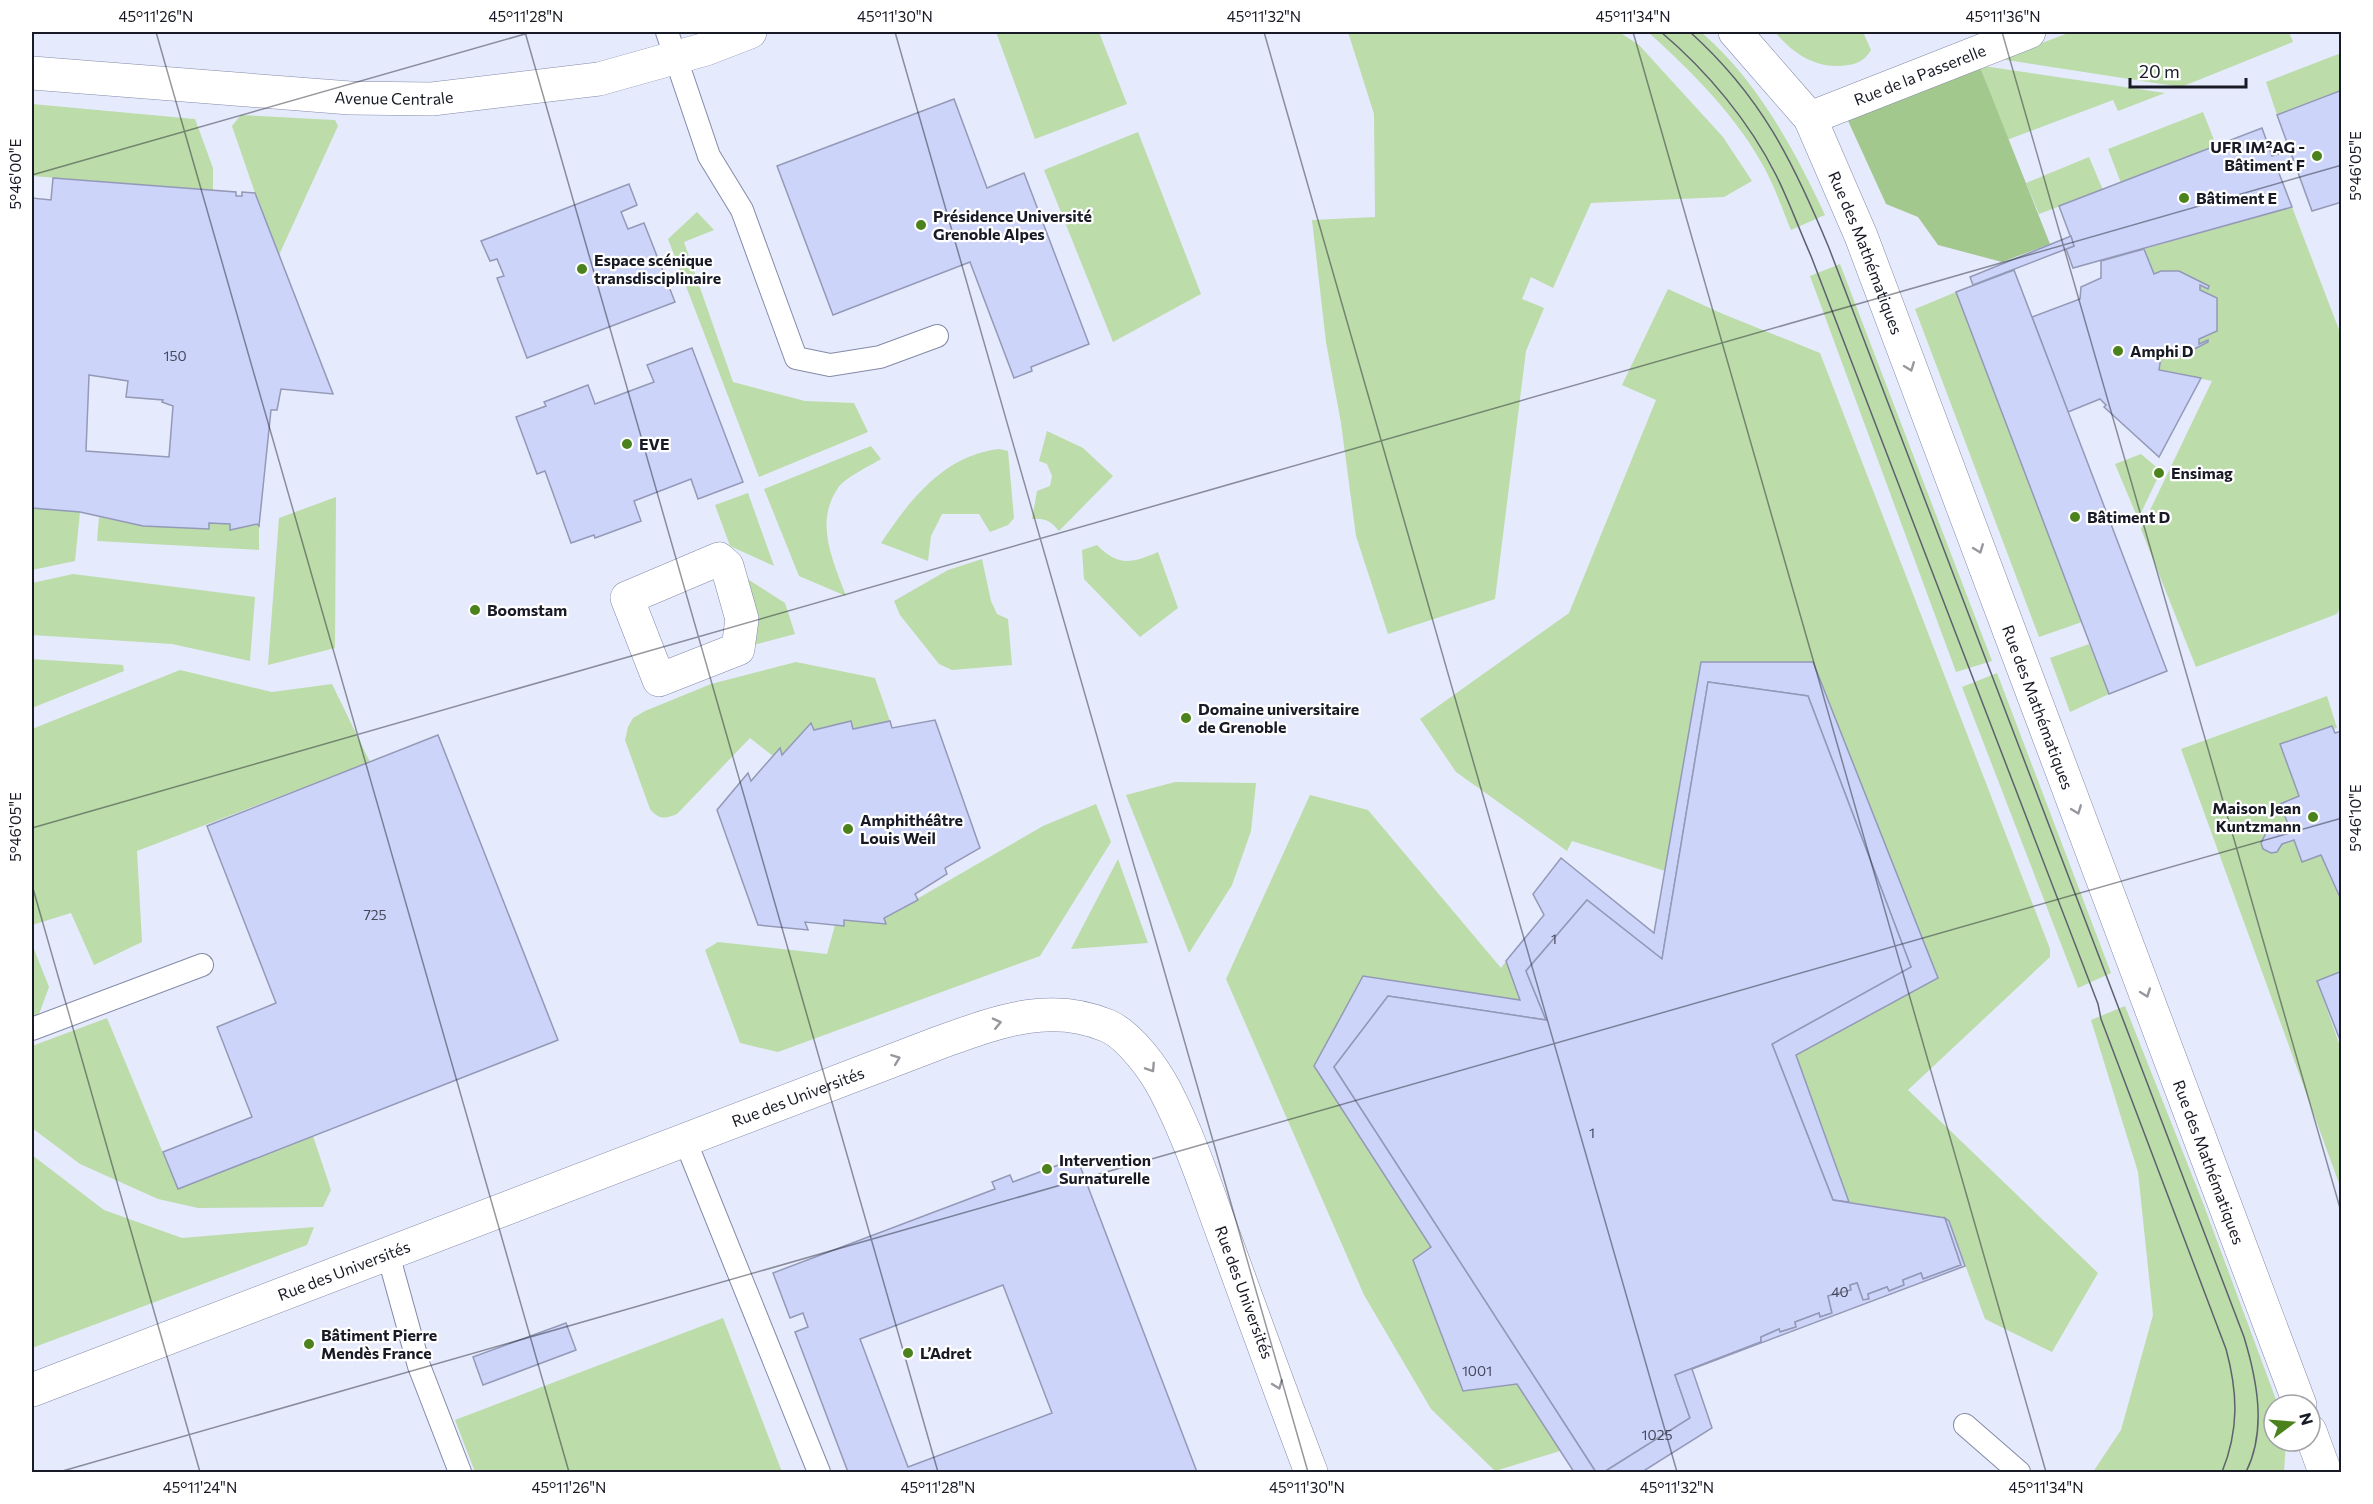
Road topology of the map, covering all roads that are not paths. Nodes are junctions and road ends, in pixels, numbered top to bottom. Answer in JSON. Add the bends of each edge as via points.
{"nodes":[{"id":1,"x":750,"y":32,"type":"edge"},
{"id":2,"x":1735,"y":32,"type":"edge"},
{"id":3,"x":2029,"y":32,"type":"edge"},
{"id":4,"x":671,"y":45,"type":"edge"},
{"id":5,"x":32,"y":73,"type":"edge"},
{"id":6,"x":1810,"y":118,"type":"junction"},
{"id":7,"x":937,"y":336,"type":"dead end"},
{"id":8,"x":202,"y":966,"type":"dead end"},
{"id":9,"x":32,"y":1029,"type":"edge"},
{"id":10,"x":685,"y":1140,"type":"junction"},
{"id":11,"x":388,"y":1254,"type":"junction"},
{"id":12,"x":32,"y":1390,"type":"edge"},
{"id":13,"x":2295,"y":1393,"type":"edge"},
{"id":14,"x":1965,"y":1425,"type":"dead end"},
{"id":15,"x":2318,"y":1453,"type":"edge"},
{"id":16,"x":460,"y":1473,"type":"edge"},
{"id":17,"x":819,"y":1473,"type":"edge"},
{"id":18,"x":1311,"y":1473,"type":"edge"},
{"id":19,"x":2019,"y":1473,"type":"edge"},
{"id":20,"x":2325,"y":1473,"type":"edge"}],
"edges":[{"from":1,"to":4,"type":"street","name":"Avenue Centrale"},
{"from":2,"to":6,"type":"street","name":"Rue des Mathématiques"},
{"from":3,"to":6,"type":"street","name":"Rue de la Passerelle"},
{"from":4,"to":5,"type":"street","name":"Avenue Centrale","via":[[599,79],[432,99],[350,98]]},
{"from":4,"to":7,"type":"lane","via":[[709,156],[742,210],[796,358],[830,365],[880,357]]},
{"from":6,"to":13,"type":"street","name":"Rue des Mathématiques","one_way":true,"via":[[1861,236]]},
{"from":8,"to":9,"type":"lane"},
{"from":10,"to":11,"type":"street","name":"Rue des Universités"},
{"from":10,"to":17,"type":"lane"},
{"from":10,"to":18,"type":"street","name":"Rue des Universités","one_way":true,"via":[[991,1024],[1050,1013],[1110,1027],[1142,1054],[1165,1089],[1197,1164]]},
{"from":11,"to":12,"type":"street","name":"Rue des Universités"},
{"from":11,"to":16,"type":"lane","via":[[419,1366]]},
{"from":14,"to":19,"type":"lane"},
{"from":15,"to":20,"type":"street"}]}
